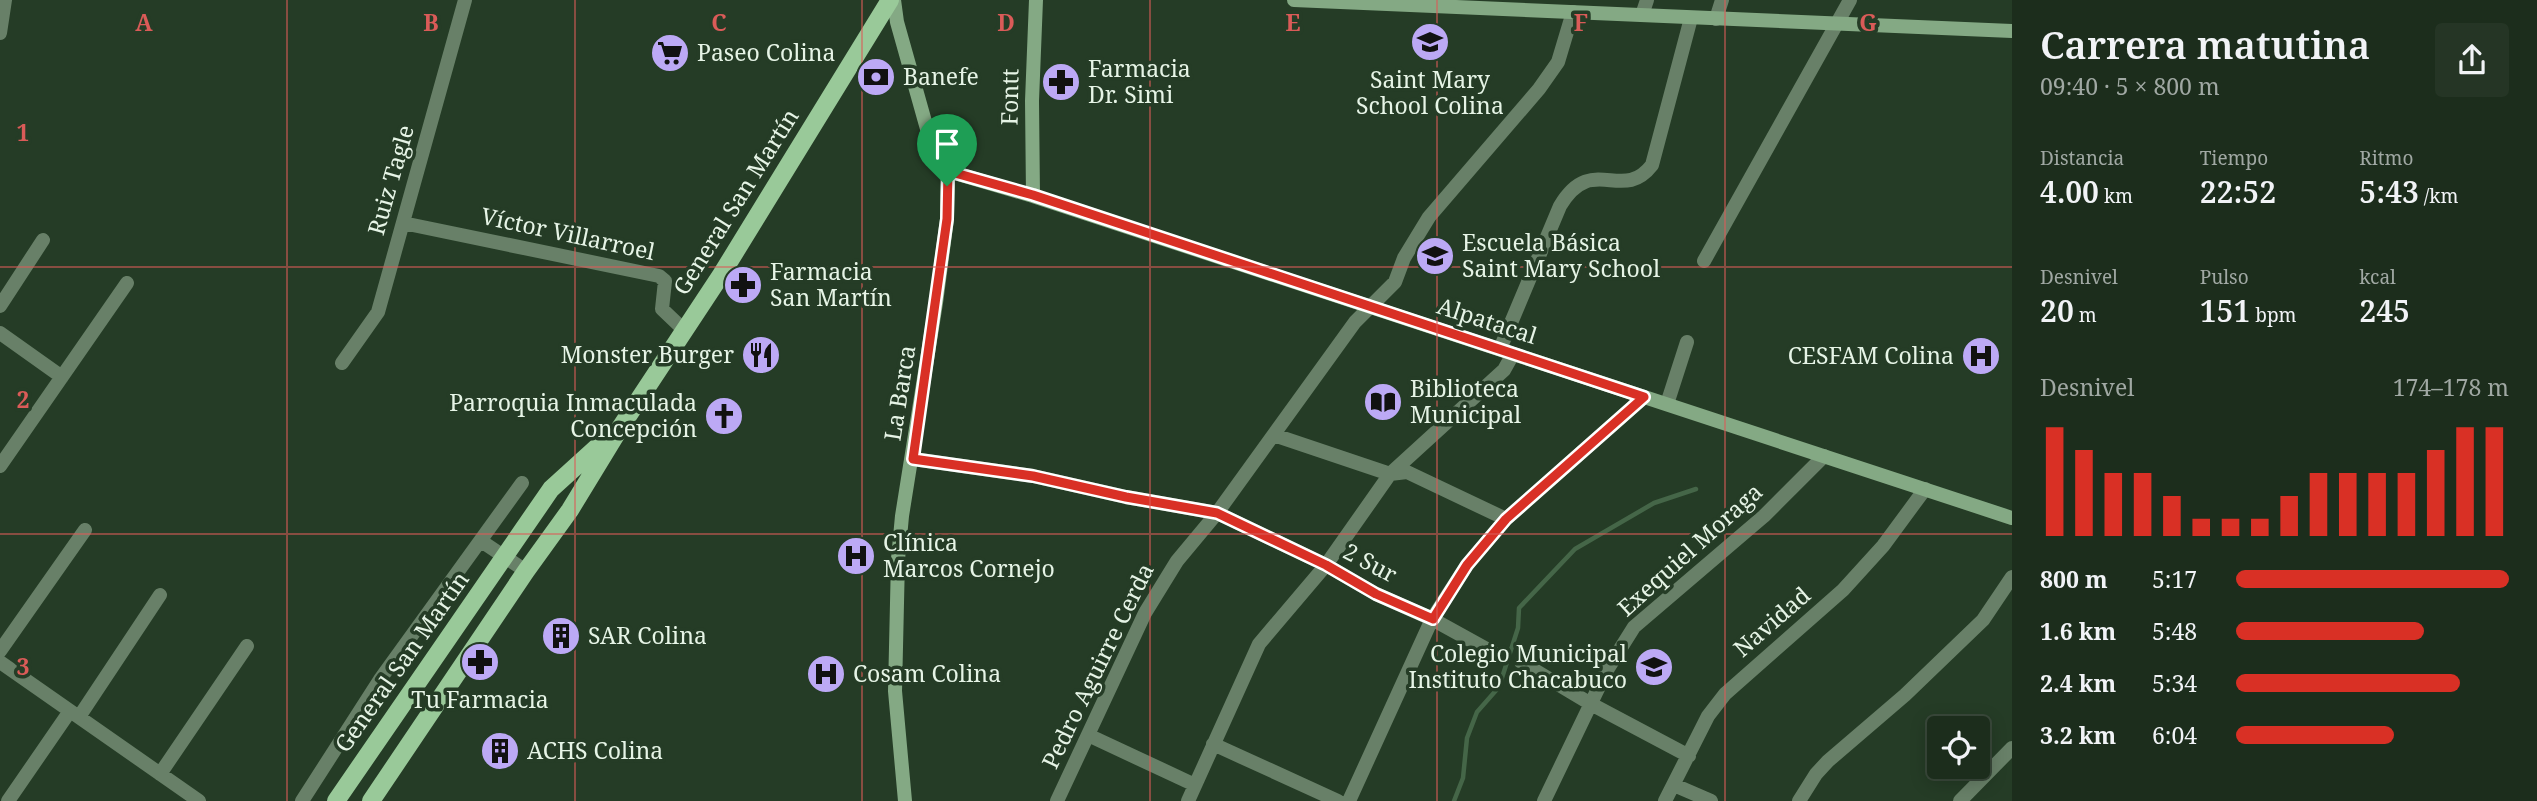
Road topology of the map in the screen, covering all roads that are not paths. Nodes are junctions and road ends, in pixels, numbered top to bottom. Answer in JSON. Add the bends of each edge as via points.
{"nodes":[{"id":1,"x":5,"y":0,"type":"edge"},
{"id":2,"x":465,"y":0,"type":"edge"},
{"id":3,"x":892,"y":0,"type":"edge"},
{"id":4,"x":1035,"y":0,"type":"edge"},
{"id":5,"x":1294,"y":0,"type":"edge"},
{"id":6,"x":1647,"y":0,"type":"edge"},
{"id":7,"x":1722,"y":0,"type":"edge"},
{"id":8,"x":1850,"y":0,"type":"edge"},
{"id":9,"x":1320,"y":1,"type":"edge"},
{"id":10,"x":1375,"y":2,"type":"edge"},
{"id":11,"x":1573,"y":12,"type":"junction"},
{"id":12,"x":1642,"y":15,"type":"junction"},
{"id":13,"x":1691,"y":18,"type":"junction"},
{"id":14,"x":1716,"y":19,"type":"junction"},
{"id":15,"x":1835,"y":24,"type":"junction"},
{"id":16,"x":2012,"y":31,"type":"edge"},
{"id":17,"x":0,"y":33,"type":"edge"},
{"id":18,"x":948,"y":171,"type":"junction"},
{"id":19,"x":1033,"y":195,"type":"junction"},
{"id":20,"x":403,"y":223,"type":"junction"},
{"id":21,"x":43,"y":240,"type":"dead end"},
{"id":22,"x":1704,"y":261,"type":"dead end"},
{"id":23,"x":127,"y":283,"type":"dead end"},
{"id":24,"x":0,"y":306,"type":"edge"},
{"id":25,"x":1371,"y":307,"type":"junction"},
{"id":26,"x":684,"y":330,"type":"junction"},
{"id":27,"x":0,"y":333,"type":"edge"},
{"id":28,"x":1687,"y":342,"type":"dead end"},
{"id":29,"x":1506,"y":351,"type":"junction"},
{"id":30,"x":342,"y":363,"type":"dead end"},
{"id":31,"x":62,"y":377,"type":"junction"},
{"id":32,"x":1644,"y":397,"type":"junction"},
{"id":33,"x":1667,"y":404,"type":"junction"},
{"id":34,"x":620,"y":428,"type":"junction"},
{"id":35,"x":1274,"y":435,"type":"junction"},
{"id":36,"x":1824,"y":456,"type":"junction"},
{"id":37,"x":913,"y":459,"type":"junction"},
{"id":38,"x":0,"y":467,"type":"edge"},
{"id":39,"x":1390,"y":474,"type":"junction"},
{"id":40,"x":522,"y":483,"type":"dead end"},
{"id":41,"x":1925,"y":489,"type":"junction"},
{"id":42,"x":1217,"y":513,"type":"junction"},
{"id":43,"x":2012,"y":518,"type":"edge"},
{"id":44,"x":1506,"y":519,"type":"junction"},
{"id":45,"x":85,"y":530,"type":"dead end"},
{"id":46,"x":481,"y":541,"type":"junction"},
{"id":47,"x":505,"y":557,"type":"junction"},
{"id":48,"x":1326,"y":565,"type":"junction"},
{"id":49,"x":526,"y":571,"type":"junction"},
{"id":50,"x":2012,"y":577,"type":"edge"},
{"id":51,"x":160,"y":595,"type":"dead end"},
{"id":52,"x":1433,"y":619,"type":"junction"},
{"id":53,"x":247,"y":646,"type":"dead end"},
{"id":54,"x":0,"y":651,"type":"edge"},
{"id":55,"x":1499,"y":656,"type":"dead end"},
{"id":56,"x":0,"y":662,"type":"edge"},
{"id":57,"x":1521,"y":662,"type":"dead end"},
{"id":58,"x":1591,"y":704,"type":"junction"},
{"id":59,"x":75,"y":714,"type":"junction"},
{"id":60,"x":1088,"y":735,"type":"junction"},
{"id":61,"x":1213,"y":744,"type":"junction"},
{"id":62,"x":2012,"y":748,"type":"edge"},
{"id":63,"x":1689,"y":756,"type":"junction"},
{"id":64,"x":160,"y":774,"type":"junction"},
{"id":65,"x":1195,"y":785,"type":"junction"},
{"id":66,"x":1674,"y":785,"type":"junction"},
{"id":67,"x":8,"y":801,"type":"edge"},
{"id":68,"x":199,"y":801,"type":"edge"},
{"id":69,"x":302,"y":801,"type":"edge"},
{"id":70,"x":336,"y":801,"type":"edge"},
{"id":71,"x":371,"y":801,"type":"edge"},
{"id":72,"x":905,"y":801,"type":"edge"},
{"id":73,"x":1057,"y":801,"type":"edge"},
{"id":74,"x":1188,"y":801,"type":"edge"},
{"id":75,"x":1338,"y":801,"type":"edge"},
{"id":76,"x":1349,"y":801,"type":"edge"},
{"id":77,"x":1544,"y":801,"type":"edge"},
{"id":78,"x":1665,"y":801,"type":"edge"},
{"id":79,"x":1711,"y":801,"type":"edge"},
{"id":80,"x":1799,"y":801,"type":"edge"},
{"id":81,"x":1960,"y":801,"type":"edge"}],
"edges":[{"from":1,"to":17,"type":"street"},
{"from":2,"to":20,"type":"street","name":"Ruiz Tagle"},
{"from":3,"to":18,"type":"main road","via":[[931,143]]},
{"from":3,"to":26,"type":"main road","name":"General San Martín"},
{"from":4,"to":19,"type":"main road","name":"Fontt"},
{"from":5,"to":9,"type":"main road"},
{"from":6,"to":12,"type":"street"},
{"from":7,"to":14,"type":"street"},
{"from":8,"to":15,"type":"street"},
{"from":9,"to":10,"type":"main road"},
{"from":10,"to":11,"type":"main road"},
{"from":11,"to":12,"type":"main road"},
{"from":11,"to":25,"type":"street","name":"Pedro Aguirre Cerda","via":[[1558,62],[1429,217],[1395,282]]},
{"from":12,"to":13,"type":"main road"},
{"from":13,"to":14,"type":"main road"},
{"from":13,"to":29,"type":"street","via":[[1652,165],[1630,182],[1589,180],[1568,192]]},
{"from":14,"to":15,"type":"main road"},
{"from":15,"to":16,"type":"main road"},
{"from":15,"to":22,"type":"street"},
{"from":18,"to":19,"type":"main road","name":"Alpatacal"},
{"from":18,"to":37,"type":"main road","name":"La Barca","via":[[947,219]]},
{"from":19,"to":25,"type":"main road","name":"Alpatacal"},
{"from":20,"to":26,"type":"street","name":"Víctor Villarroel","via":[[659,276],[665,281],[662,309]]},
{"from":20,"to":30,"type":"street","name":"Ruiz Tagle","via":[[378,312]]},
{"from":21,"to":24,"type":"street"},
{"from":23,"to":31,"type":"street"},
{"from":25,"to":29,"type":"main road","name":"Alpatacal"},
{"from":25,"to":35,"type":"street","name":"Pedro Aguirre Cerda","via":[[1355,322]]},
{"from":26,"to":34,"type":"main road","name":"General San Martín"},
{"from":27,"to":31,"type":"street"},
{"from":28,"to":33,"type":"street"},
{"from":29,"to":32,"type":"main road","name":"Alpatacal"},
{"from":29,"to":39,"type":"street","via":[[1504,370]]},
{"from":31,"to":38,"type":"street"},
{"from":32,"to":33,"type":"main road","name":"Alpatacal"},
{"from":32,"to":44,"type":"street"},
{"from":33,"to":36,"type":"main road","name":"Alpatacal"},
{"from":34,"to":47,"type":"main road","name":"General San Martín","via":[[551,489]]},
{"from":34,"to":49,"type":"main road","name":"General San Martín"},
{"from":35,"to":39,"type":"street"},
{"from":35,"to":42,"type":"street","name":"Pedro Aguirre Cerda"},
{"from":36,"to":41,"type":"main road","name":"Alpatacal"},
{"from":36,"to":58,"type":"street","name":"Exequiel Moraga","via":[[1764,516],[1634,627]]},
{"from":37,"to":42,"type":"street","name":"2 Sur","via":[[1033,476]]},
{"from":37,"to":72,"type":"main road","name":"La Barca","via":[[902,516],[896,603],[895,691]]},
{"from":39,"to":44,"type":"street","via":[[1407,472]]},
{"from":39,"to":48,"type":"street"},
{"from":40,"to":46,"type":"street"},
{"from":41,"to":43,"type":"main road","name":"Alpatacal"},
{"from":41,"to":63,"type":"street","name":"Navidad","via":[[1843,590],[1725,694],[1708,716]]},
{"from":42,"to":48,"type":"street","name":"2 Sur"},
{"from":42,"to":60,"type":"street","name":"Pedro Aguirre Cerda","via":[[1157,591]]},
{"from":44,"to":52,"type":"street","via":[[1467,565]]},
{"from":45,"to":54,"type":"street"},
{"from":46,"to":47,"type":"street"},
{"from":46,"to":69,"type":"street","via":[[380,678]]},
{"from":47,"to":49,"type":"street"},
{"from":47,"to":70,"type":"main road","name":"General San Martín"},
{"from":48,"to":52,"type":"street","name":"2 Sur"},
{"from":48,"to":61,"type":"street","via":[[1259,644]]},
{"from":49,"to":71,"type":"main road","name":"General San Martín"},
{"from":50,"to":80,"type":"street","via":[[1983,620],[1828,761]]},
{"from":51,"to":59,"type":"street"},
{"from":52,"to":55,"type":"street","name":"2 Sur"},
{"from":52,"to":76,"type":"street"},
{"from":53,"to":64,"type":"street"},
{"from":56,"to":59,"type":"street"},
{"from":57,"to":58,"type":"street"},
{"from":58,"to":63,"type":"street"},
{"from":58,"to":77,"type":"street","name":"Exequiel Moraga"},
{"from":59,"to":64,"type":"street"},
{"from":59,"to":67,"type":"street"},
{"from":60,"to":65,"type":"street"},
{"from":60,"to":73,"type":"street","name":"Pedro Aguirre Cerda"},
{"from":61,"to":65,"type":"street"},
{"from":61,"to":75,"type":"street"},
{"from":62,"to":81,"type":"street"},
{"from":63,"to":66,"type":"street","name":"Navidad"},
{"from":64,"to":68,"type":"street"},
{"from":65,"to":74,"type":"street"},
{"from":66,"to":78,"type":"street","name":"Navidad"},
{"from":66,"to":79,"type":"street"}]}
